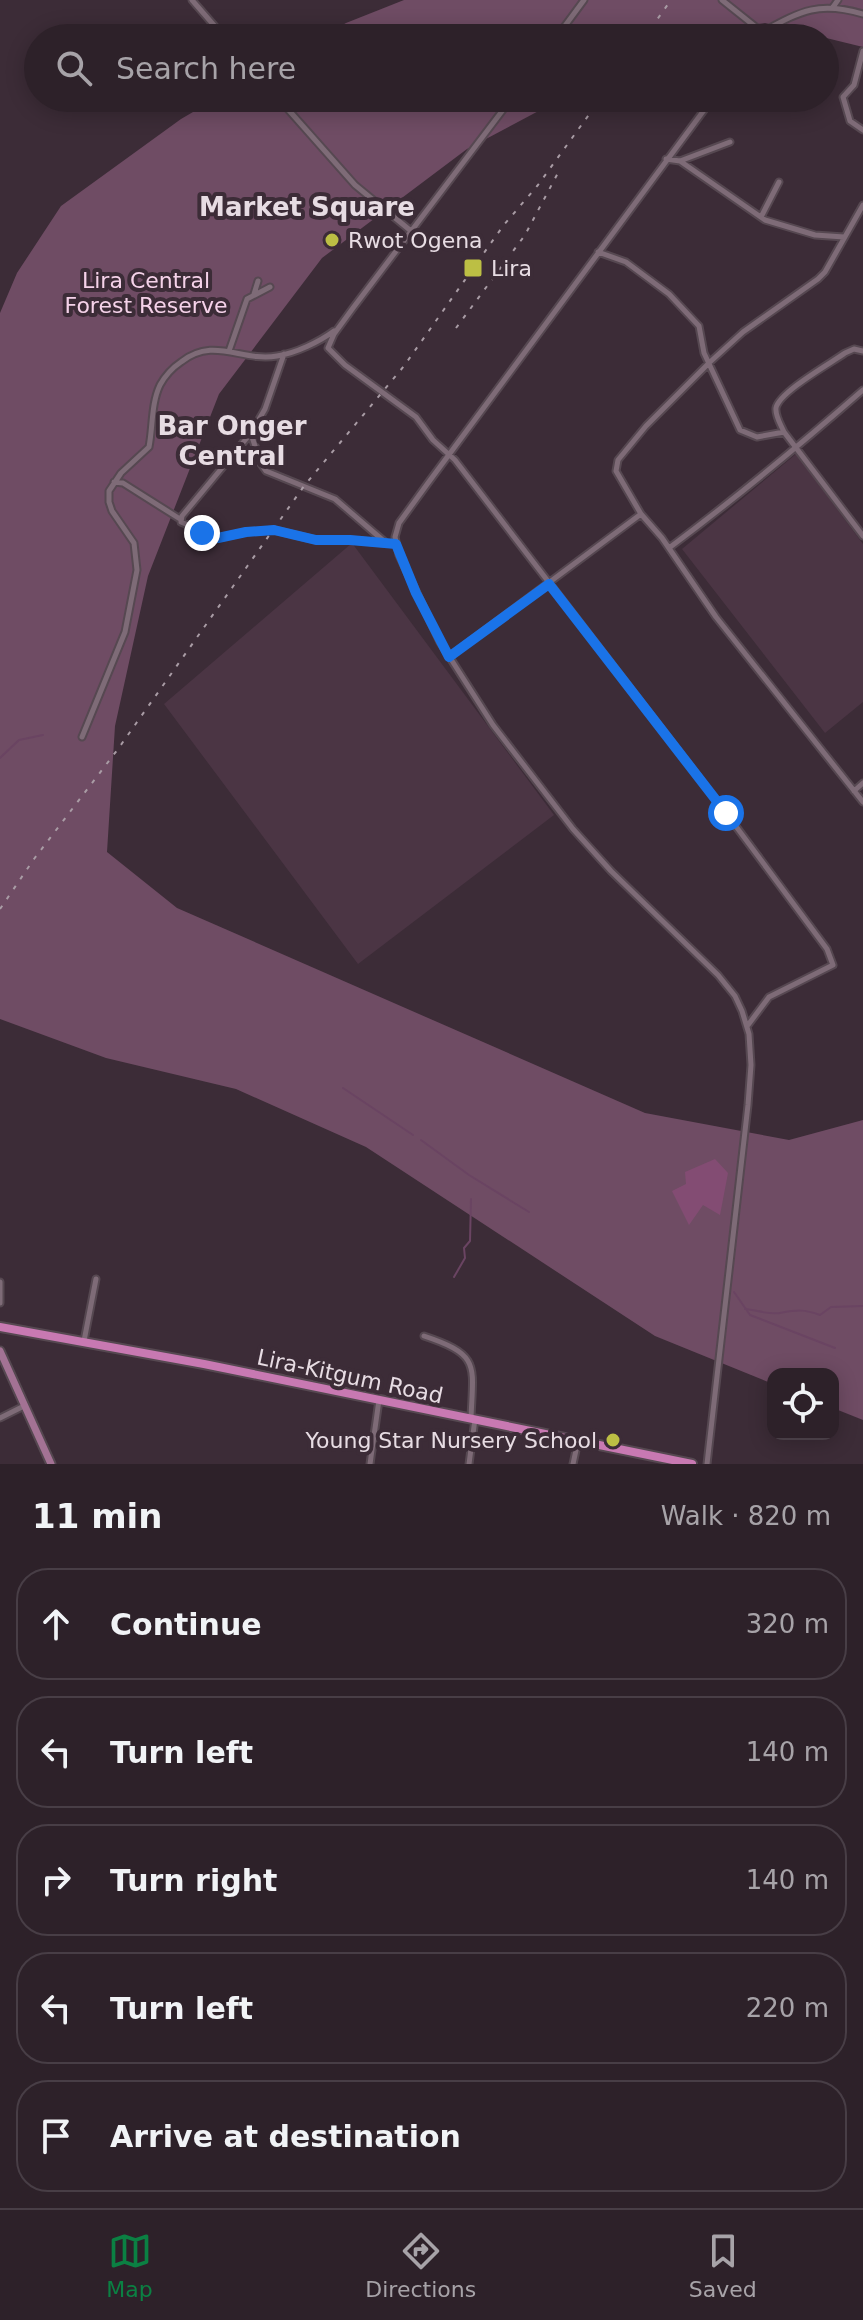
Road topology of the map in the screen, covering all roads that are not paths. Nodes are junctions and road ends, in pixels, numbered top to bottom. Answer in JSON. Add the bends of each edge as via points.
{"nodes":[{"id":1,"x":192,"y":0,"type":"edge"},
{"id":2,"x":584,"y":0,"type":"edge"},
{"id":3,"x":722,"y":0,"type":"edge"},
{"id":4,"x":838,"y":0,"type":"edge"},
{"id":5,"x":833,"y":7,"type":"junction"},
{"id":6,"x":863,"y":14,"type":"edge"},
{"id":7,"x":213,"y":24,"type":"edge"},
{"id":8,"x":566,"y":24,"type":"edge"},
{"id":9,"x":752,"y":24,"type":"edge"},
{"id":10,"x":778,"y":24,"type":"edge"},
{"id":11,"x":863,"y":51,"type":"edge"},
{"id":12,"x":290,"y":112,"type":"edge"},
{"id":13,"x":501,"y":112,"type":"edge"},
{"id":14,"x":702,"y":112,"type":"edge"},
{"id":15,"x":863,"y":130,"type":"edge"},
{"id":16,"x":730,"y":142,"type":"dead end"},
{"id":17,"x":666,"y":159,"type":"junction"},
{"id":18,"x":680,"y":161,"type":"junction"},
{"id":19,"x":779,"y":182,"type":"dead end"},
{"id":20,"x":863,"y":205,"type":"edge"},
{"id":21,"x":761,"y":217,"type":"junction"},
{"id":22,"x":411,"y":231,"type":"junction"},
{"id":23,"x":844,"y":237,"type":"junction"},
{"id":24,"x":598,"y":252,"type":"junction"},
{"id":25,"x":258,"y":281,"type":"dead end"},
{"id":26,"x":270,"y":287,"type":"dead end"},
{"id":27,"x":254,"y":295,"type":"junction"},
{"id":28,"x":338,"y":328,"type":"junction"},
{"id":29,"x":229,"y":351,"type":"junction"},
{"id":30,"x":863,"y":351,"type":"edge"},
{"id":31,"x":284,"y":354,"type":"junction"},
{"id":32,"x":710,"y":362,"type":"junction"},
{"id":33,"x":863,"y":390,"type":"edge"},
{"id":34,"x":784,"y":432,"type":"junction"},
{"id":35,"x":251,"y":433,"type":"junction"},
{"id":36,"x":797,"y":448,"type":"junction"},
{"id":37,"x":449,"y":455,"type":"junction"},
{"id":38,"x":121,"y":473,"type":"junction"},
{"id":39,"x":114,"y":482,"type":"junction"},
{"id":40,"x":123,"y":483,"type":"junction"},
{"id":41,"x":641,"y":514,"type":"junction"},
{"id":42,"x":180,"y":519,"type":"junction"},
{"id":43,"x":863,"y":536,"type":"edge"},
{"id":44,"x":385,"y":542,"type":"junction"},
{"id":45,"x":396,"y":544,"type":"junction"},
{"id":46,"x":669,"y":548,"type":"junction"},
{"id":47,"x":549,"y":584,"type":"junction"},
{"id":48,"x":449,"y":657,"type":"junction"},
{"id":49,"x":82,"y":737,"type":"dead end"},
{"id":50,"x":863,"y":783,"type":"edge"},
{"id":51,"x":854,"y":791,"type":"junction"},
{"id":52,"x":863,"y":802,"type":"edge"},
{"id":53,"x":747,"y":1026,"type":"junction"},
{"id":54,"x":96,"y":1279,"type":"dead end"},
{"id":55,"x":0,"y":1282,"type":"edge"},
{"id":56,"x":0,"y":1303,"type":"edge"},
{"id":57,"x":0,"y":1327,"type":"edge"},
{"id":58,"x":424,"y":1336,"type":"dead end"},
{"id":59,"x":84,"y":1341,"type":"junction"},
{"id":60,"x":0,"y":1351,"type":"edge"},
{"id":61,"x":379,"y":1400,"type":"junction"},
{"id":62,"x":24,"y":1406,"type":"junction"},
{"id":63,"x":0,"y":1418,"type":"edge"},
{"id":64,"x":473,"y":1419,"type":"junction"},
{"id":65,"x":578,"y":1440,"type":"junction"},
{"id":66,"x":646,"y":1459,"type":"edge"},
{"id":67,"x":51,"y":1464,"type":"edge"},
{"id":68,"x":370,"y":1464,"type":"edge"},
{"id":69,"x":469,"y":1464,"type":"edge"},
{"id":70,"x":573,"y":1464,"type":"edge"},
{"id":71,"x":692,"y":1464,"type":"edge"},
{"id":72,"x":707,"y":1464,"type":"edge"}],
"edges":[{"from":1,"to":7,"type":"street"},
{"from":2,"to":8,"type":"street"},
{"from":3,"to":9,"type":"street"},
{"from":4,"to":5,"type":"street"},
{"from":5,"to":6,"type":"street"},
{"from":5,"to":10,"type":"street","via":[[809,8]]},
{"from":11,"to":15,"type":"street","via":[[854,85],[843,97],[848,118]]},
{"from":12,"to":22,"type":"street","via":[[355,185]]},
{"from":13,"to":22,"type":"street"},
{"from":14,"to":17,"type":"street"},
{"from":16,"to":18,"type":"street"},
{"from":17,"to":18,"type":"street"},
{"from":17,"to":24,"type":"street"},
{"from":18,"to":21,"type":"street"},
{"from":19,"to":21,"type":"street"},
{"from":20,"to":23,"type":"street"},
{"from":21,"to":23,"type":"street","via":[[815,235]]},
{"from":22,"to":28,"type":"street"},
{"from":23,"to":32,"type":"street","via":[[818,279]]},
{"from":24,"to":32,"type":"street","via":[[619,258],[669,294],[699,326]]},
{"from":24,"to":37,"type":"street"},
{"from":25,"to":27,"type":"street"},
{"from":26,"to":27,"type":"street"},
{"from":27,"to":29,"type":"street","via":[[245,304]]},
{"from":28,"to":31,"type":"street"},
{"from":28,"to":37,"type":"street","via":[[328,348],[331,353],[416,417]]},
{"from":29,"to":31,"type":"street"},
{"from":29,"to":38,"type":"street","via":[[203,350],[170,370],[154,405],[149,447]]},
{"from":30,"to":34,"type":"street","via":[[845,353],[783,396],[776,414]]},
{"from":31,"to":35,"type":"street"},
{"from":32,"to":34,"type":"street","via":[[740,430],[757,437]]},
{"from":32,"to":41,"type":"street","via":[[618,460],[616,471]]},
{"from":33,"to":36,"type":"street"},
{"from":34,"to":36,"type":"street"},
{"from":35,"to":42,"type":"street"},
{"from":35,"to":44,"type":"street","via":[[263,469],[335,499]]},
{"from":36,"to":43,"type":"street"},
{"from":36,"to":46,"type":"street"},
{"from":37,"to":45,"type":"street","via":[[399,523]]},
{"from":37,"to":47,"type":"street"},
{"from":38,"to":39,"type":"street"},
{"from":38,"to":40,"type":"street"},
{"from":39,"to":40,"type":"street"},
{"from":39,"to":49,"type":"street","via":[[109,502],[134,543],[137,570],[125,632]]},
{"from":40,"to":42,"type":"street"},
{"from":41,"to":46,"type":"street"},
{"from":41,"to":47,"type":"street"},
{"from":42,"to":44,"type":"street","via":[[218,538],[274,530],[316,540]]},
{"from":44,"to":45,"type":"street"},
{"from":45,"to":48,"type":"street"},
{"from":46,"to":51,"type":"street","via":[[716,617]]},
{"from":47,"to":48,"type":"street"},
{"from":47,"to":53,"type":"street","via":[[830,954],[833,965],[769,997]]},
{"from":48,"to":53,"type":"street","via":[[493,725],[573,829],[718,975],[739,1003]]},
{"from":50,"to":51,"type":"street"},
{"from":51,"to":52,"type":"street"},
{"from":53,"to":72,"type":"street","via":[[748,1105]]},
{"from":54,"to":59,"type":"street"},
{"from":55,"to":56,"type":"street"},
{"from":57,"to":59,"type":"main road","name":"Lira-Kitgum Road"},
{"from":58,"to":64,"type":"street","via":[[469,1361],[474,1375]]},
{"from":59,"to":61,"type":"main road","name":"Lira-Kitgum Road"},
{"from":60,"to":62,"type":"street"},
{"from":61,"to":64,"type":"main road","name":"Lira-Kitgum Road"},
{"from":61,"to":68,"type":"street"},
{"from":62,"to":63,"type":"street"},
{"from":62,"to":67,"type":"street"},
{"from":64,"to":65,"type":"main road","name":"Lira-Kitgum Road"},
{"from":64,"to":69,"type":"street"},
{"from":65,"to":66,"type":"main road","name":"Lira-Kitgum Road"},
{"from":65,"to":70,"type":"street"},
{"from":66,"to":71,"type":"main road","name":"Lira-Kitgum Road"}]}
